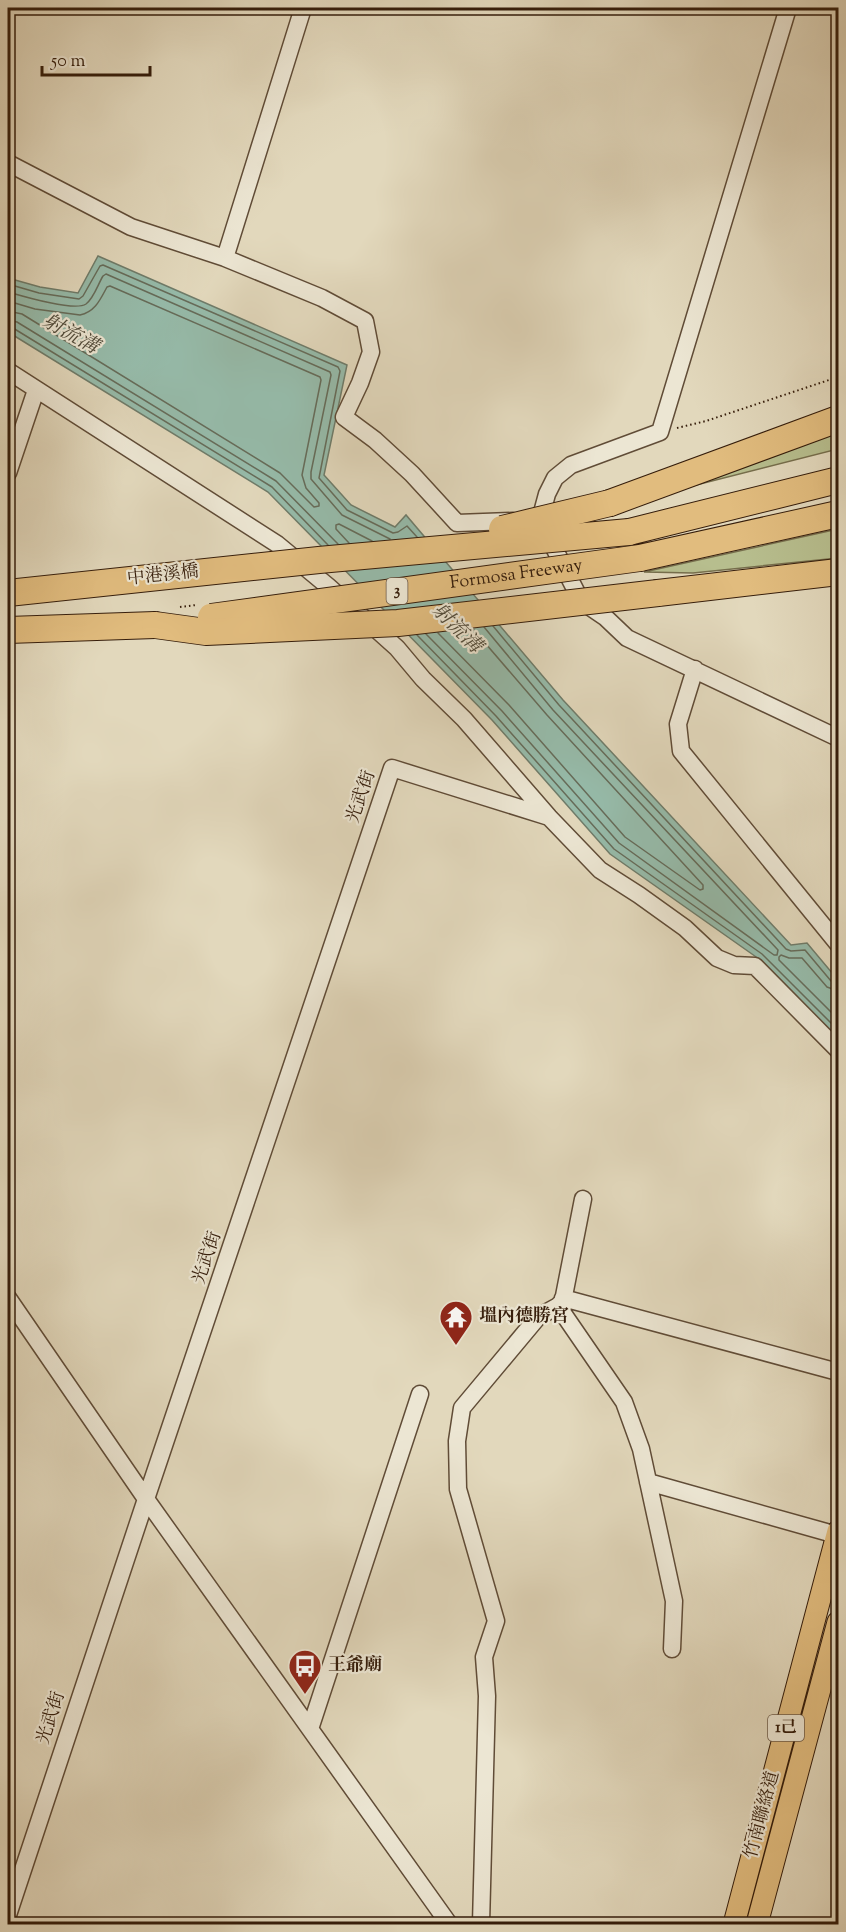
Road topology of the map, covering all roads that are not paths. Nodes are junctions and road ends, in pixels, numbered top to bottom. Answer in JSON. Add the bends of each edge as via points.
{"nodes":[{"id":1,"x":303,"y":8,"type":"edge"},
{"id":2,"x":788,"y":8,"type":"edge"},
{"id":3,"x":8,"y":163,"type":"edge"},
{"id":4,"x":225,"y":258,"type":"junction"},
{"id":5,"x":8,"y":370,"type":"edge"},
{"id":6,"x":36,"y":390,"type":"junction"},
{"id":7,"x":838,"y":419,"type":"edge"},
{"id":8,"x":8,"y":473,"type":"edge"},
{"id":9,"x":838,"y":480,"type":"edge"},
{"id":10,"x":838,"y":514,"type":"edge"},
{"id":11,"x":540,"y":520,"type":"junction"},
{"id":12,"x":319,"y":560,"type":"junction"},
{"id":13,"x":838,"y":572,"type":"edge"},
{"id":14,"x":8,"y":593,"type":"edge"},
{"id":15,"x":155,"y":625,"type":"junction"},
{"id":16,"x":8,"y":630,"type":"edge"},
{"id":17,"x":695,"y":669,"type":"junction"},
{"id":18,"x":838,"y":738,"type":"edge"},
{"id":19,"x":549,"y":817,"type":"junction"},
{"id":20,"x":838,"y":944,"type":"edge"},
{"id":21,"x":838,"y":1050,"type":"edge"},
{"id":22,"x":582,"y":1199,"type":"dead end"},
{"id":23,"x":8,"y":1298,"type":"edge"},
{"id":24,"x":561,"y":1302,"type":"junction"},
{"id":25,"x":838,"y":1372,"type":"edge"},
{"id":26,"x":420,"y":1394,"type":"dead end"},
{"id":27,"x":648,"y":1482,"type":"junction"},
{"id":28,"x":146,"y":1499,"type":"junction"},
{"id":29,"x":838,"y":1534,"type":"edge"},
{"id":30,"x":816,"y":1615,"type":"junction"},
{"id":31,"x":838,"y":1621,"type":"edge"},
{"id":32,"x":672,"y":1649,"type":"dead end"},
{"id":33,"x":310,"y":1729,"type":"junction"},
{"id":34,"x":8,"y":1915,"type":"edge"},
{"id":35,"x":449,"y":1924,"type":"edge"},
{"id":36,"x":481,"y":1924,"type":"edge"},
{"id":37,"x":734,"y":1924,"type":"edge"},
{"id":38,"x":757,"y":1924,"type":"edge"}],
"edges":[{"from":1,"to":4,"type":"street"},
{"from":2,"to":11,"type":"street","via":[[660,432],[571,465],[555,478]]},
{"from":3,"to":4,"type":"street","via":[[131,227]]},
{"from":4,"to":11,"type":"street","via":[[322,298],[365,321],[370,352],[344,417],[412,474],[457,523]]},
{"from":5,"to":6,"type":"street"},
{"from":6,"to":8,"type":"street"},
{"from":6,"to":19,"type":"street","via":[[277,544],[329,587],[397,648]]},
{"from":7,"to":12,"type":"highway","bridge":true,"via":[[610,503],[520,526]]},
{"from":9,"to":12,"type":"highway","name":"Formosa Freeway","number":"3","bridge":true,"via":[[629,532]]},
{"from":10,"to":15,"type":"highway","name":"Formosa Freeway","number":"3","bridge":true,"via":[[640,558]]},
{"from":11,"to":17,"type":"street","via":[[582,601],[627,638]]},
{"from":12,"to":14,"type":"highway","name":"中港溪橋","number":"3","bridge":true},
{"from":13,"to":15,"type":"highway","bridge":true,"via":[[398,622],[206,632]]},
{"from":15,"to":16,"type":"highway","number":"3"},
{"from":17,"to":18,"type":"street"},
{"from":17,"to":20,"type":"street","via":[[678,724],[681,751]]},
{"from":19,"to":21,"type":"street","via":[[600,870],[685,928],[717,958],[734,965],[755,966]]},
{"from":19,"to":28,"type":"street","name":"光武街","via":[[392,768]]},
{"from":22,"to":24,"type":"street"},
{"from":23,"to":28,"type":"street"},
{"from":24,"to":25,"type":"street"},
{"from":24,"to":27,"type":"street","via":[[624,1402]]},
{"from":24,"to":36,"type":"street","via":[[538,1317],[462,1408],[457,1441],[458,1489],[496,1621],[484,1657],[487,1696]]},
{"from":26,"to":33,"type":"street"},
{"from":27,"to":29,"type":"street"},
{"from":27,"to":32,"type":"street","via":[[674,1600]]},
{"from":28,"to":33,"type":"street"},
{"from":28,"to":34,"type":"street","name":"光武街"},
{"from":29,"to":30,"type":"main road","name":"竹南聯絡道","number":"1己"},
{"from":30,"to":31,"type":"main road"},
{"from":30,"to":37,"type":"main road","name":"竹南聯絡道","number":"1己"},
{"from":31,"to":38,"type":"main road","name":"竹南聯絡道","number":"1己"},
{"from":33,"to":35,"type":"street"}]}
